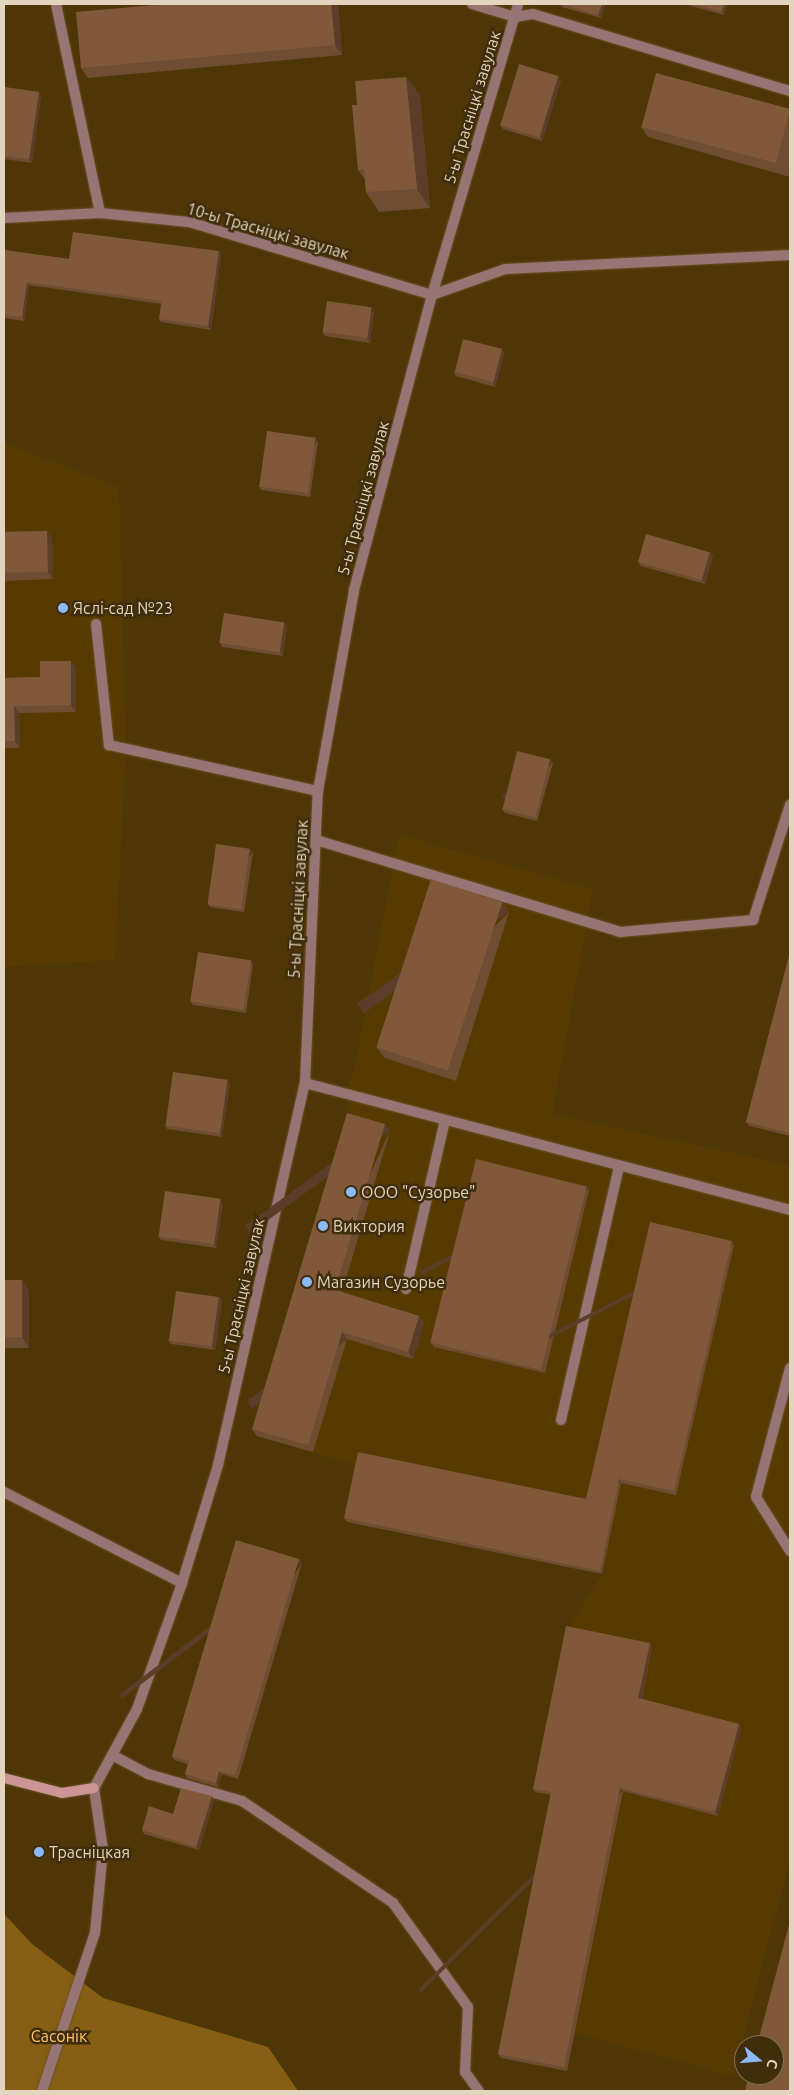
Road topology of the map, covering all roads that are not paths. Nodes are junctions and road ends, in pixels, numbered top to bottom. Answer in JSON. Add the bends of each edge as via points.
{"nodes":[{"id":1,"x":56,"y":4,"type":"edge"},
{"id":2,"x":472,"y":4,"type":"edge"},
{"id":3,"x":518,"y":4,"type":"edge"},
{"id":4,"x":514,"y":17,"type":"junction"},
{"id":5,"x":790,"y":91,"type":"edge"},
{"id":6,"x":100,"y":213,"type":"junction"},
{"id":7,"x":4,"y":218,"type":"edge"},
{"id":8,"x":790,"y":255,"type":"edge"},
{"id":9,"x":432,"y":295,"type":"junction"},
{"id":10,"x":96,"y":624,"type":"dead end"},
{"id":11,"x":318,"y":790,"type":"junction"},
{"id":12,"x":790,"y":805,"type":"edge"},
{"id":13,"x":316,"y":840,"type":"junction"},
{"id":14,"x":305,"y":1083,"type":"junction"},
{"id":15,"x":445,"y":1120,"type":"junction"},
{"id":16,"x":619,"y":1166,"type":"junction"},
{"id":17,"x":790,"y":1210,"type":"edge"},
{"id":18,"x":406,"y":1289,"type":"dead end"},
{"id":19,"x":790,"y":1368,"type":"edge"},
{"id":20,"x":561,"y":1420,"type":"dead end"},
{"id":21,"x":4,"y":1492,"type":"edge"},
{"id":22,"x":790,"y":1551,"type":"edge"},
{"id":23,"x":182,"y":1583,"type":"junction"},
{"id":24,"x":112,"y":1755,"type":"junction"},
{"id":25,"x":4,"y":1778,"type":"edge"},
{"id":26,"x":94,"y":1788,"type":"junction"},
{"id":27,"x":42,"y":2091,"type":"edge"},
{"id":28,"x":479,"y":2091,"type":"edge"}],
"edges":[{"from":1,"to":6,"type":"street"},
{"from":2,"to":4,"type":"street"},
{"from":3,"to":4,"type":"street","name":"5-ы Трасніцкі завулак"},
{"from":4,"to":5,"type":"street","via":[[533,14]]},
{"from":4,"to":9,"type":"street","name":"5-ы Трасніцкі завулак"},
{"from":6,"to":7,"type":"street","name":"10-ы Трасніцкі завулак"},
{"from":6,"to":9,"type":"street","name":"10-ы Трасніцкі завулак","via":[[189,222]]},
{"from":8,"to":9,"type":"street","via":[[505,269]]},
{"from":9,"to":11,"type":"street","name":"5-ы Трасніцкі завулак","via":[[354,590]]},
{"from":10,"to":11,"type":"street","via":[[109,745]]},
{"from":11,"to":13,"type":"street","name":"5-ы Трасніцкі завулак"},
{"from":12,"to":13,"type":"street","via":[[753,920],[620,932]]},
{"from":13,"to":14,"type":"street","name":"5-ы Трасніцкі завулак"},
{"from":14,"to":15,"type":"street"},
{"from":14,"to":23,"type":"street","name":"5-ы Трасніцкі завулак","via":[[218,1465]]},
{"from":15,"to":16,"type":"street"},
{"from":15,"to":18,"type":"street"},
{"from":16,"to":17,"type":"street"},
{"from":16,"to":20,"type":"street"},
{"from":19,"to":22,"type":"street","via":[[756,1497]]},
{"from":21,"to":23,"type":"street"},
{"from":23,"to":24,"type":"street","name":"5-ы Трасніцкі завулак","via":[[136,1709]]},
{"from":24,"to":26,"type":"street","name":"5-ы Трасніцкі завулак"},
{"from":24,"to":28,"type":"street","via":[[148,1774],[242,1801],[393,1903],[468,2007],[466,2072]]},
{"from":25,"to":26,"type":"street","via":[[62,1792]]},
{"from":26,"to":27,"type":"street","via":[[103,1850],[95,1933]]}]}
